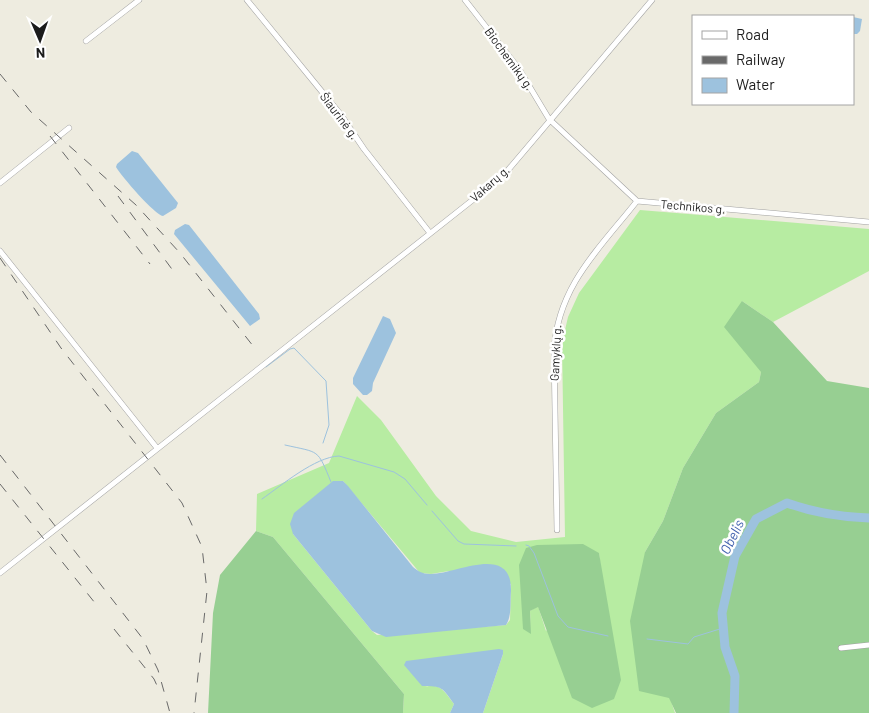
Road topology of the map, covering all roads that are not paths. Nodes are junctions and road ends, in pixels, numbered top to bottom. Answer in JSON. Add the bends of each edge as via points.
{"nodes":[{"id":1,"x":139,"y":0,"type":"edge"},
{"id":2,"x":247,"y":0,"type":"edge"},
{"id":3,"x":465,"y":0,"type":"edge"},
{"id":4,"x":652,"y":0,"type":"edge"},
{"id":5,"x":86,"y":41,"type":"dead end"},
{"id":6,"x":549,"y":119,"type":"junction"},
{"id":7,"x":69,"y":128,"type":"dead end"},
{"id":8,"x":0,"y":182,"type":"edge"},
{"id":9,"x":637,"y":201,"type":"junction"},
{"id":10,"x":869,"y":222,"type":"edge"},
{"id":11,"x":430,"y":233,"type":"junction"},
{"id":12,"x":0,"y":251,"type":"edge"},
{"id":13,"x":157,"y":448,"type":"junction"},
{"id":14,"x":557,"y":530,"type":"dead end"},
{"id":15,"x":0,"y":573,"type":"edge"},
{"id":16,"x":869,"y":645,"type":"edge"},
{"id":17,"x":840,"y":648,"type":"dead end"}],
"edges":[{"from":1,"to":5,"type":"street"},
{"from":2,"to":11,"type":"street","name":"Šiaurinė g.","via":[[341,115]]},
{"from":3,"to":6,"type":"street","name":"Biochemikų g.","via":[[519,69]]},
{"from":4,"to":6,"type":"street","name":"Vakarų g."},
{"from":6,"to":9,"type":"street"},
{"from":6,"to":11,"type":"street","name":"Vakarų g.","via":[[503,176]]},
{"from":7,"to":8,"type":"street"},
{"from":9,"to":10,"type":"street","name":"Technikos g."},
{"from":9,"to":14,"type":"street","name":"Gamyklų g.","via":[[577,276],[564,301],[557,325],[554,367]]},
{"from":11,"to":13,"type":"street","name":"Vakarų g."},
{"from":12,"to":13,"type":"street"},
{"from":13,"to":15,"type":"street","name":"Vakarų g."},
{"from":16,"to":17,"type":"street"}]}
